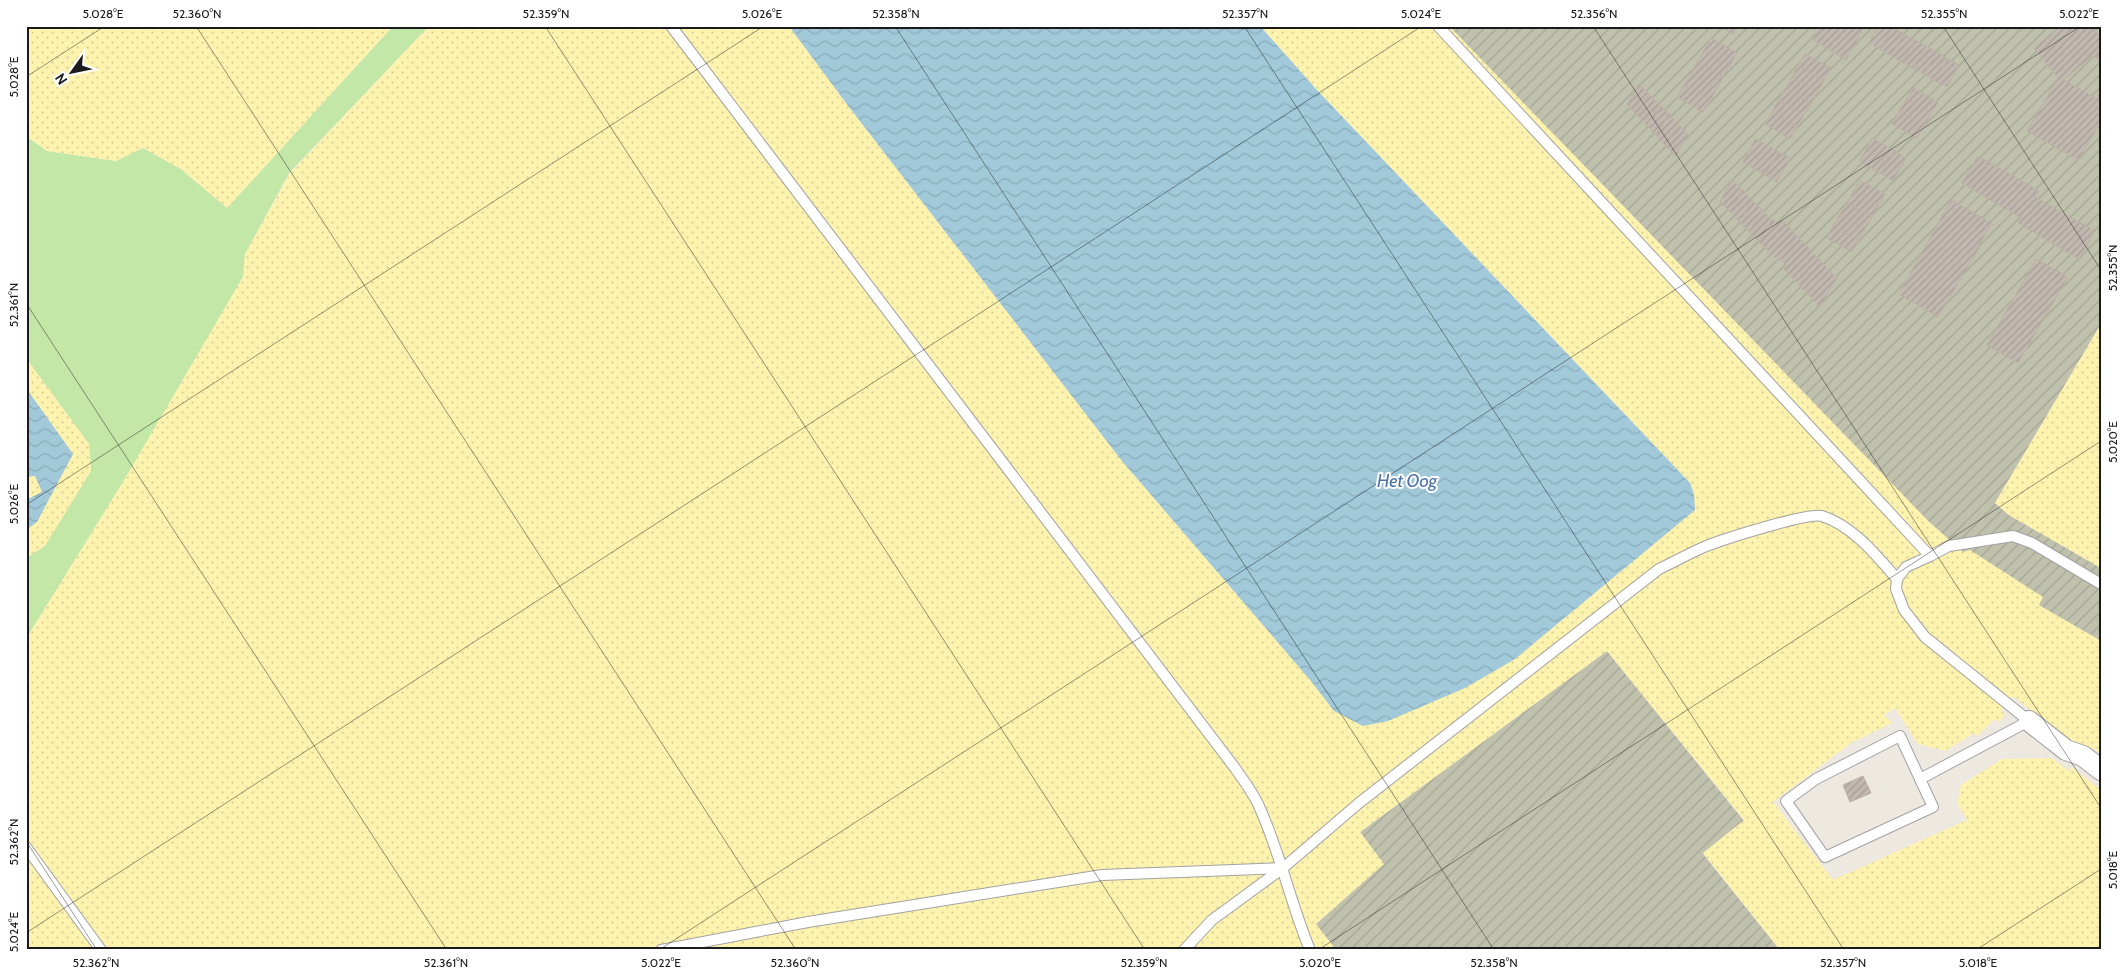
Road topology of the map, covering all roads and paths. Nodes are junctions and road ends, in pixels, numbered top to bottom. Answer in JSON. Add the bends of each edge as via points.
{"nodes":[{"id":1,"x":671,"y":26,"type":"edge"},
{"id":2,"x":1438,"y":26,"type":"edge"},
{"id":3,"x":1930,"y":556,"type":"junction"},
{"id":4,"x":1897,"y":579,"type":"junction"},
{"id":5,"x":2101,"y":584,"type":"edge"},
{"id":6,"x":2029,"y":721,"type":"junction"},
{"id":7,"x":2066,"y":750,"type":"junction"},
{"id":8,"x":2101,"y":770,"type":"edge"},
{"id":9,"x":1920,"y":779,"type":"junction"},
{"id":10,"x":2101,"y":785,"type":"edge"},
{"id":11,"x":26,"y":847,"type":"edge"},
{"id":12,"x":1283,"y":868,"type":"junction"},
{"id":13,"x":101,"y":950,"type":"edge"},
{"id":14,"x":661,"y":950,"type":"edge"},
{"id":15,"x":1184,"y":950,"type":"edge"},
{"id":16,"x":1310,"y":950,"type":"edge"}],
"edges":[{"from":1,"to":12,"type":"lane","via":[[1235,768],[1258,803]]},
{"from":2,"to":3,"type":"lane"},
{"from":3,"to":4,"type":"lane","via":[[1906,567]]},
{"from":3,"to":5,"type":"lane","via":[[1949,546],[2013,536],[2032,543]]},
{"from":4,"to":6,"type":"lane","via":[[1896,589],[1904,610],[1925,637]]},
{"from":4,"to":12,"type":"lane","via":[[1872,550],[1840,524],[1820,515],[1799,518],[1704,547],[1659,569],[1359,803]]},
{"from":6,"to":7,"type":"street"},
{"from":6,"to":9,"type":"lane"},
{"from":7,"to":8,"type":"street","via":[[2083,756]]},
{"from":7,"to":10,"type":"street","via":[[2077,766]]},
{"from":9,"to":9,"type":"lane","via":[[1900,736],[1816,779],[1786,801],[1825,857],[1933,808]]},
{"from":11,"to":13,"type":"lane"},
{"from":12,"to":14,"type":"lane","via":[[1102,875],[808,922]]},
{"from":12,"to":15,"type":"lane","via":[[1212,920]]},
{"from":12,"to":16,"type":"lane"}]}
